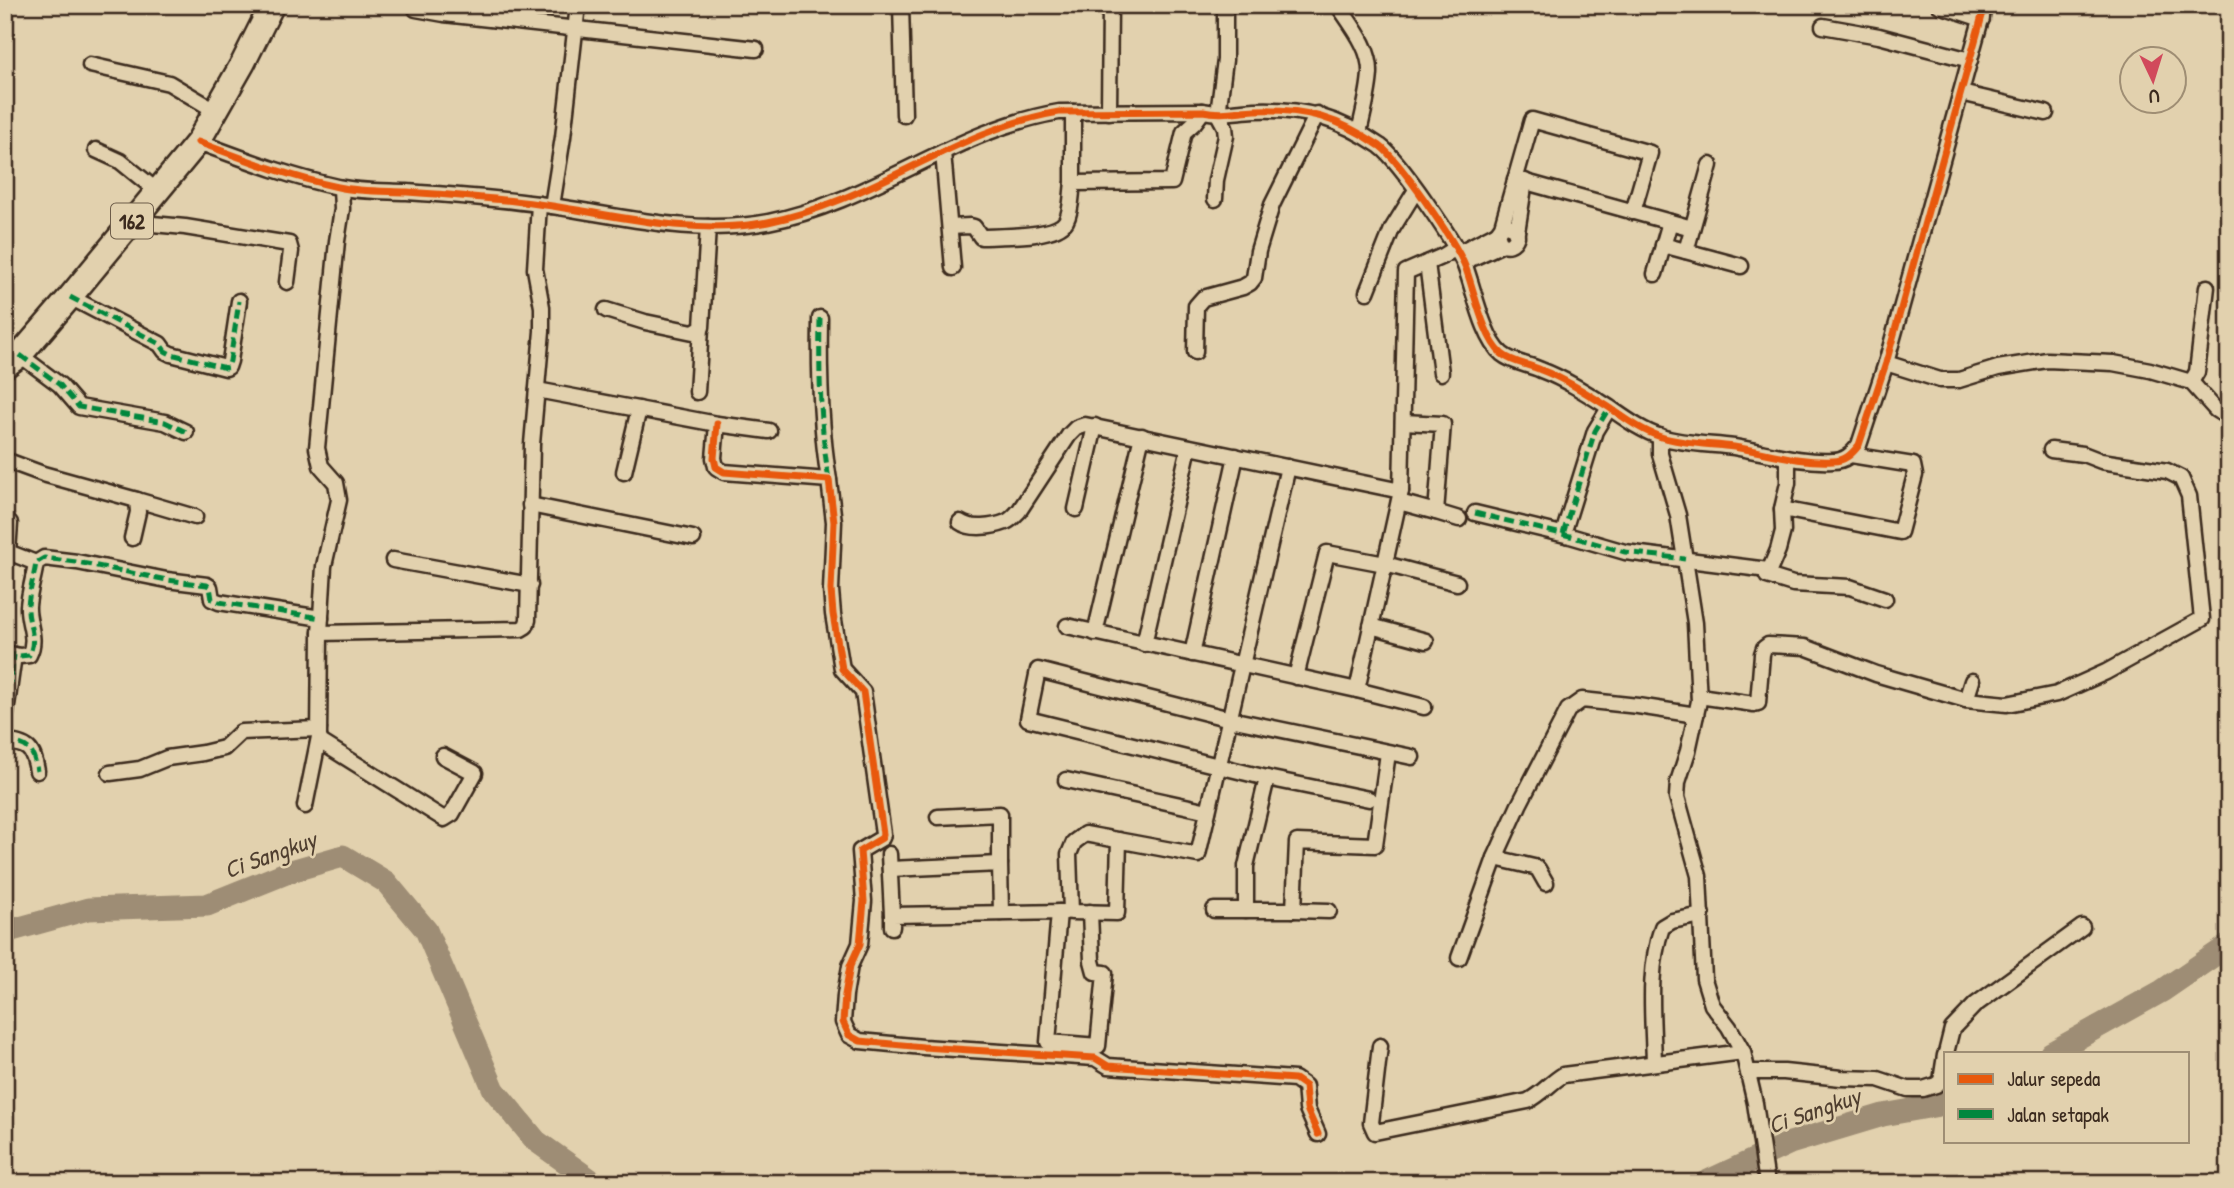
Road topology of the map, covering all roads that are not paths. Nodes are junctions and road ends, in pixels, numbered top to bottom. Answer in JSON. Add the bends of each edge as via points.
{"nodes":[{"id":1,"x":272,"y":5,"type":"edge"},
{"id":2,"x":415,"y":5,"type":"edge"},
{"id":3,"x":578,"y":5,"type":"edge"},
{"id":4,"x":901,"y":5,"type":"edge"},
{"id":5,"x":1110,"y":5,"type":"edge"},
{"id":6,"x":1225,"y":5,"type":"edge"},
{"id":7,"x":1338,"y":5,"type":"edge"},
{"id":8,"x":1939,"y":5,"type":"edge"},
{"id":9,"x":1983,"y":12,"type":"edge"},
{"id":10,"x":1823,"y":26,"type":"dead end"},
{"id":11,"x":576,"y":29,"type":"junction"},
{"id":12,"x":756,"y":49,"type":"dead end"},
{"id":13,"x":1970,"y":60,"type":"junction"},
{"id":14,"x":90,"y":65,"type":"dead end"},
{"id":15,"x":1961,"y":93,"type":"junction"},
{"id":16,"x":216,"y":111,"type":"junction"},
{"id":17,"x":1203,"y":111,"type":"junction"},
{"id":18,"x":1073,"y":112,"type":"junction"},
{"id":19,"x":1109,"y":112,"type":"junction"},
{"id":20,"x":2046,"y":113,"type":"dead end"},
{"id":21,"x":1218,"y":114,"type":"junction"},
{"id":22,"x":1317,"y":114,"type":"junction"},
{"id":23,"x":904,"y":115,"type":"dead end"},
{"id":24,"x":1359,"y":132,"type":"junction"},
{"id":25,"x":198,"y":142,"type":"junction"},
{"id":26,"x":96,"y":150,"type":"dead end"},
{"id":27,"x":943,"y":152,"type":"junction"},
{"id":28,"x":1710,"y":165,"type":"dead end"},
{"id":29,"x":1520,"y":180,"type":"junction"},
{"id":30,"x":1073,"y":183,"type":"junction"},
{"id":31,"x":341,"y":188,"type":"junction"},
{"id":32,"x":1416,"y":190,"type":"junction"},
{"id":33,"x":157,"y":191,"type":"junction"},
{"id":34,"x":1215,"y":199,"type":"dead end"},
{"id":35,"x":545,"y":205,"type":"junction"},
{"id":36,"x":1633,"y":212,"type":"junction"},
{"id":37,"x":131,"y":222,"type":"junction"},
{"id":38,"x":1670,"y":222,"type":"junction"},
{"id":39,"x":950,"y":227,"type":"junction"},
{"id":40,"x":708,"y":228,"type":"junction"},
{"id":41,"x":1692,"y":228,"type":"junction"},
{"id":42,"x":1501,"y":235,"type":"junction"},
{"id":43,"x":1663,"y":245,"type":"junction"},
{"id":44,"x":1686,"y":251,"type":"junction"},
{"id":45,"x":1459,"y":254,"type":"junction"},
{"id":46,"x":1427,"y":263,"type":"junction"},
{"id":47,"x":1741,"y":266,"type":"dead end"},
{"id":48,"x":953,"y":268,"type":"dead end"},
{"id":49,"x":1655,"y":274,"type":"dead end"},
{"id":50,"x":288,"y":282,"type":"dead end"},
{"id":51,"x":2207,"y":287,"type":"dead end"},
{"id":52,"x":1367,"y":292,"type":"dead end"},
{"id":53,"x":70,"y":297,"type":"junction"},
{"id":54,"x":239,"y":301,"type":"dead end"},
{"id":55,"x":606,"y":310,"type":"dead end"},
{"id":56,"x":820,"y":318,"type":"dead end"},
{"id":57,"x":701,"y":328,"type":"junction"},
{"id":58,"x":1195,"y":352,"type":"dead end"},
{"id":59,"x":13,"y":360,"type":"edge"},
{"id":60,"x":1886,"y":363,"type":"junction"},
{"id":61,"x":1441,"y":373,"type":"dead end"},
{"id":62,"x":2191,"y":382,"type":"junction"},
{"id":63,"x":537,"y":390,"type":"junction"},
{"id":64,"x":697,"y":392,"type":"dead end"},
{"id":65,"x":1609,"y":408,"type":"junction"},
{"id":66,"x":639,"y":409,"type":"junction"},
{"id":67,"x":2229,"y":418,"type":"edge"},
{"id":68,"x":1403,"y":422,"type":"junction"},
{"id":69,"x":717,"y":424,"type":"junction"},
{"id":70,"x":1095,"y":426,"type":"junction"},
{"id":71,"x":769,"y":431,"type":"dead end"},
{"id":72,"x":186,"y":432,"type":"dead end"},
{"id":73,"x":1142,"y":436,"type":"junction"},
{"id":74,"x":1660,"y":436,"type":"junction"},
{"id":75,"x":1189,"y":447,"type":"junction"},
{"id":76,"x":2051,"y":450,"type":"dead end"},
{"id":77,"x":1851,"y":455,"type":"junction"},
{"id":78,"x":1236,"y":456,"type":"junction"},
{"id":79,"x":1788,"y":458,"type":"junction"},
{"id":80,"x":5,"y":460,"type":"edge"},
{"id":81,"x":1288,"y":467,"type":"junction"},
{"id":82,"x":624,"y":472,"type":"dead end"},
{"id":83,"x":829,"y":480,"type":"junction"},
{"id":84,"x":1400,"y":496,"type":"junction"},
{"id":85,"x":137,"y":500,"type":"junction"},
{"id":86,"x":530,"y":505,"type":"junction"},
{"id":87,"x":1076,"y":509,"type":"dead end"},
{"id":88,"x":1782,"y":509,"type":"junction"},
{"id":89,"x":1436,"y":512,"type":"junction"},
{"id":90,"x":1475,"y":513,"type":"dead end"},
{"id":91,"x":195,"y":517,"type":"dead end"},
{"id":92,"x":5,"y":518,"type":"edge"},
{"id":93,"x":1459,"y":519,"type":"dead end"},
{"id":94,"x":960,"y":522,"type":"dead end"},
{"id":95,"x":1563,"y":534,"type":"junction"},
{"id":96,"x":132,"y":538,"type":"dead end"},
{"id":97,"x":693,"y":538,"type":"dead end"},
{"id":98,"x":1685,"y":559,"type":"junction"},
{"id":99,"x":393,"y":560,"type":"dead end"},
{"id":100,"x":36,"y":563,"type":"junction"},
{"id":101,"x":1385,"y":564,"type":"junction"},
{"id":102,"x":1768,"y":570,"type":"junction"},
{"id":103,"x":1457,"y":583,"type":"dead end"},
{"id":104,"x":530,"y":586,"type":"junction"},
{"id":105,"x":1885,"y":598,"type":"dead end"},
{"id":106,"x":321,"y":618,"type":"junction"},
{"id":107,"x":1067,"y":626,"type":"dead end"},
{"id":108,"x":1371,"y":626,"type":"junction"},
{"id":109,"x":320,"y":633,"type":"junction"},
{"id":110,"x":1096,"y":633,"type":"junction"},
{"id":111,"x":1426,"y":640,"type":"dead end"},
{"id":112,"x":1144,"y":644,"type":"junction"},
{"id":113,"x":9,"y":654,"type":"edge"},
{"id":114,"x":1192,"y":654,"type":"junction"},
{"id":115,"x":1243,"y":666,"type":"junction"},
{"id":116,"x":1296,"y":677,"type":"junction"},
{"id":117,"x":1972,"y":681,"type":"dead end"},
{"id":118,"x":1357,"y":690,"type":"junction"},
{"id":119,"x":1699,"y":696,"type":"junction"},
{"id":120,"x":1966,"y":700,"type":"junction"},
{"id":121,"x":1424,"y":707,"type":"dead end"},
{"id":122,"x":1696,"y":715,"type":"junction"},
{"id":123,"x":5,"y":719,"type":"edge"},
{"id":124,"x":1230,"y":719,"type":"junction"},
{"id":125,"x":319,"y":733,"type":"junction"},
{"id":126,"x":5,"y":741,"type":"edge"},
{"id":127,"x":1388,"y":753,"type":"junction"},
{"id":128,"x":443,"y":756,"type":"dead end"},
{"id":129,"x":1412,"y":757,"type":"dead end"},
{"id":130,"x":1218,"y":764,"type":"junction"},
{"id":131,"x":37,"y":771,"type":"dead end"},
{"id":132,"x":110,"y":773,"type":"dead end"},
{"id":133,"x":1267,"y":778,"type":"junction"},
{"id":134,"x":1066,"y":780,"type":"dead end"},
{"id":135,"x":1369,"y":799,"type":"dead end"},
{"id":136,"x":305,"y":806,"type":"dead end"},
{"id":137,"x":1208,"y":811,"type":"junction"},
{"id":138,"x":938,"y":817,"type":"dead end"},
{"id":139,"x":1119,"y":840,"type":"junction"},
{"id":140,"x":1495,"y":858,"type":"junction"},
{"id":141,"x":1000,"y":864,"type":"junction"},
{"id":142,"x":1546,"y":883,"type":"dead end"},
{"id":143,"x":1214,"y":909,"type":"dead end"},
{"id":144,"x":1294,"y":909,"type":"junction"},
{"id":145,"x":1246,"y":910,"type":"junction"},
{"id":146,"x":1329,"y":911,"type":"dead end"},
{"id":147,"x":1065,"y":912,"type":"junction"},
{"id":148,"x":1090,"y":912,"type":"junction"},
{"id":149,"x":1001,"y":913,"type":"junction"},
{"id":150,"x":1702,"y":915,"type":"junction"},
{"id":151,"x":2082,"y":927,"type":"dead end"},
{"id":152,"x":1459,"y":958,"type":"dead end"},
{"id":153,"x":1380,"y":1046,"type":"dead end"},
{"id":154,"x":1743,"y":1052,"type":"junction"},
{"id":155,"x":1946,"y":1052,"type":"edge"},
{"id":156,"x":1944,"y":1061,"type":"edge"},
{"id":157,"x":1654,"y":1063,"type":"junction"},
{"id":158,"x":1748,"y":1072,"type":"junction"},
{"id":159,"x":1318,"y":1134,"type":"dead end"},
{"id":160,"x":1768,"y":1182,"type":"edge"}],
"edges":[{"from":1,"to":16,"type":"main road","number":"162"},
{"from":2,"to":11,"type":"street","via":[[424,12]]},
{"from":3,"to":11,"type":"street"},
{"from":4,"to":23,"type":"street"},
{"from":5,"to":19,"type":"street"},
{"from":6,"to":21,"type":"street","via":[[1225,60]]},
{"from":7,"to":24,"type":"street","via":[[1357,32],[1370,71]]},
{"from":8,"to":9,"type":"street"},
{"from":9,"to":13,"type":"street"},
{"from":10,"to":13,"type":"street"},
{"from":11,"to":12,"type":"street"},
{"from":11,"to":35,"type":"street"},
{"from":13,"to":15,"type":"street"},
{"from":14,"to":16,"type":"street","via":[[169,83]]},
{"from":15,"to":20,"type":"street"},
{"from":15,"to":60,"type":"street"},
{"from":16,"to":25,"type":"main road","number":"162"},
{"from":17,"to":19,"type":"street"},
{"from":17,"to":21,"type":"street"},
{"from":17,"to":30,"type":"street","via":[[1184,132],[1172,182]]},
{"from":18,"to":19,"type":"street"},
{"from":18,"to":27,"type":"street","via":[[1014,122]]},
{"from":18,"to":30,"type":"street"},
{"from":21,"to":22,"type":"street","via":[[1256,110]]},
{"from":21,"to":34,"type":"street","via":[[1226,136]]},
{"from":22,"to":24,"type":"street"},
{"from":22,"to":58,"type":"street","via":[[1272,205],[1254,278],[1203,298],[1196,306]]},
{"from":24,"to":32,"type":"street","via":[[1383,148]]},
{"from":25,"to":31,"type":"street"},
{"from":25,"to":33,"type":"main road","number":"162"},
{"from":26,"to":33,"type":"street","via":[[120,161]]},
{"from":27,"to":39,"type":"street"},
{"from":27,"to":40,"type":"street","via":[[834,202],[769,222]]},
{"from":28,"to":41,"type":"street"},
{"from":29,"to":36,"type":"street"},
{"from":29,"to":36,"type":"street","via":[[1532,120],[1650,153]]},
{"from":29,"to":42,"type":"street"},
{"from":29,"to":42,"type":"street","via":[[1515,241],[1508,245]]},
{"from":30,"to":39,"type":"street","via":[[1065,223],[1054,230],[981,237],[974,227]]},
{"from":31,"to":35,"type":"street"},
{"from":31,"to":106,"type":"street","via":[[317,448],[321,466],[336,483],[339,500],[324,566]]},
{"from":32,"to":45,"type":"street"},
{"from":32,"to":52,"type":"street","via":[[1392,229]]},
{"from":33,"to":37,"type":"main road","number":"162"},
{"from":35,"to":40,"type":"street"},
{"from":35,"to":63,"type":"street","via":[[535,269],[542,307]]},
{"from":36,"to":38,"type":"street"},
{"from":37,"to":50,"type":"street","via":[[289,244]]},
{"from":37,"to":53,"type":"main road","number":"162"},
{"from":38,"to":41,"type":"street"},
{"from":38,"to":43,"type":"street"},
{"from":39,"to":48,"type":"street"},
{"from":40,"to":57,"type":"street"},
{"from":41,"to":44,"type":"street"},
{"from":42,"to":45,"type":"street"},
{"from":43,"to":44,"type":"street"},
{"from":43,"to":49,"type":"street"},
{"from":44,"to":47,"type":"street"},
{"from":45,"to":46,"type":"street"},
{"from":45,"to":65,"type":"street","via":[[1484,325],[1500,353],[1561,379]]},
{"from":46,"to":61,"type":"street"},
{"from":46,"to":68,"type":"street","via":[[1406,272]]},
{"from":51,"to":62,"type":"street","via":[[2197,372]]},
{"from":53,"to":54,"type":"street","via":[[171,354],[226,368]]},
{"from":53,"to":59,"type":"main road","number":"162"},
{"from":55,"to":57,"type":"street","via":[[693,332]]},
{"from":56,"to":83,"type":"street","via":[[821,426]]},
{"from":57,"to":64,"type":"street"},
{"from":59,"to":72,"type":"street","via":[[60,385],[79,407],[165,422]]},
{"from":60,"to":62,"type":"street","via":[[1940,380],[1959,380],[2024,363],[2075,360],[2150,370]]},
{"from":60,"to":77,"type":"street","via":[[1859,445]]},
{"from":62,"to":67,"type":"street"},
{"from":63,"to":66,"type":"street"},
{"from":63,"to":86,"type":"street"},
{"from":65,"to":74,"type":"street"},
{"from":65,"to":95,"type":"street","via":[[1595,431]]},
{"from":66,"to":69,"type":"street"},
{"from":66,"to":82,"type":"street"},
{"from":68,"to":84,"type":"street"},
{"from":68,"to":89,"type":"street","via":[[1443,424]]},
{"from":69,"to":71,"type":"street"},
{"from":69,"to":83,"type":"street","via":[[714,458],[716,467],[724,472]]},
{"from":70,"to":73,"type":"street"},
{"from":70,"to":87,"type":"street"},
{"from":70,"to":94,"type":"street","via":[[1076,428],[1069,435],[1009,522],[967,527]]},
{"from":73,"to":75,"type":"street"},
{"from":73,"to":110,"type":"street"},
{"from":74,"to":79,"type":"street"},
{"from":74,"to":98,"type":"street","via":[[1660,454]]},
{"from":75,"to":78,"type":"street"},
{"from":75,"to":112,"type":"street"},
{"from":76,"to":120,"type":"street","via":[[2167,471],[2181,478],[2189,496],[2201,622],[2057,694],[2007,704]]},
{"from":77,"to":79,"type":"street","via":[[1833,461]]},
{"from":77,"to":88,"type":"street","via":[[1913,466],[1915,475],[1900,532]]},
{"from":78,"to":81,"type":"street"},
{"from":78,"to":114,"type":"street"},
{"from":79,"to":88,"type":"street"},
{"from":80,"to":85,"type":"street"},
{"from":81,"to":84,"type":"street"},
{"from":81,"to":115,"type":"street"},
{"from":83,"to":159,"type":"street","via":[[834,522],[831,590],[842,669],[863,692],[883,834],[860,851],[864,901],[860,944],[845,995],[844,1022],[849,1035],[860,1041],[923,1047],[1095,1058],[1113,1066],[1295,1079],[1305,1086],[1307,1109]]},
{"from":84,"to":89,"type":"street"},
{"from":84,"to":101,"type":"street"},
{"from":85,"to":91,"type":"street"},
{"from":85,"to":96,"type":"street"},
{"from":86,"to":97,"type":"street"},
{"from":86,"to":104,"type":"street"},
{"from":88,"to":102,"type":"street","via":[[1781,541]]},
{"from":89,"to":93,"type":"street"},
{"from":90,"to":95,"type":"street"},
{"from":92,"to":100,"type":"street","via":[[10,523],[8,552]]},
{"from":95,"to":98,"type":"street","via":[[1625,552]]},
{"from":98,"to":102,"type":"street"},
{"from":98,"to":119,"type":"street"},
{"from":99,"to":104,"type":"street"},
{"from":100,"to":106,"type":"street","via":[[44,558],[196,582],[209,586],[211,598],[219,602]]},
{"from":100,"to":113,"type":"street","via":[[27,609],[31,652]]},
{"from":101,"to":103,"type":"street"},
{"from":101,"to":108,"type":"street"},
{"from":101,"to":116,"type":"street","via":[[1327,553]]},
{"from":102,"to":105,"type":"street","via":[[1767,576],[1793,584],[1846,586]]},
{"from":104,"to":109,"type":"street","via":[[528,620],[521,629]]},
{"from":106,"to":109,"type":"street"},
{"from":107,"to":110,"type":"street"},
{"from":108,"to":111,"type":"street"},
{"from":108,"to":118,"type":"street"},
{"from":109,"to":125,"type":"street"},
{"from":110,"to":112,"type":"street"},
{"from":112,"to":114,"type":"street"},
{"from":113,"to":123,"type":"street"},
{"from":114,"to":115,"type":"street"},
{"from":115,"to":116,"type":"street"},
{"from":115,"to":124,"type":"street"},
{"from":116,"to":118,"type":"street"},
{"from":117,"to":120,"type":"street"},
{"from":118,"to":121,"type":"street"},
{"from":119,"to":120,"type":"street","via":[[1758,703],[1762,654],[1768,645],[1805,647]]},
{"from":119,"to":122,"type":"street"},
{"from":122,"to":140,"type":"street","via":[[1582,700],[1575,704],[1553,737]]},
{"from":122,"to":150,"type":"street","via":[[1677,797],[1699,876]]},
{"from":124,"to":127,"type":"street"},
{"from":124,"to":130,"type":"street"},
{"from":124,"to":130,"type":"street","via":[[1038,670],[1028,719]]},
{"from":125,"to":128,"type":"street","via":[[321,742],[444,819],[452,814],[475,773]]},
{"from":125,"to":132,"type":"street","via":[[241,733],[224,748]]},
{"from":125,"to":136,"type":"street"},
{"from":126,"to":131,"type":"street","via":[[32,750]]},
{"from":127,"to":129,"type":"street"},
{"from":127,"to":144,"type":"street","via":[[1375,845],[1297,842]]},
{"from":130,"to":133,"type":"street"},
{"from":130,"to":137,"type":"street"},
{"from":133,"to":135,"type":"street"},
{"from":133,"to":145,"type":"street","via":[[1246,866]]},
{"from":134,"to":137,"type":"street"},
{"from":137,"to":139,"type":"street","via":[[1198,855]]},
{"from":138,"to":141,"type":"street","via":[[1000,814]]},
{"from":139,"to":147,"type":"street","via":[[1086,834],[1074,842]]},
{"from":139,"to":148,"type":"street","via":[[1116,913]]},
{"from":140,"to":142,"type":"street","via":[[1534,867]]},
{"from":140,"to":152,"type":"street"},
{"from":141,"to":149,"type":"street"},
{"from":141,"to":149,"type":"street","via":[[889,861],[892,921]]},
{"from":143,"to":145,"type":"street"},
{"from":144,"to":145,"type":"street"},
{"from":144,"to":146,"type":"street"},
{"from":147,"to":148,"type":"street"},
{"from":147,"to":148,"type":"street","via":[[1048,1042],[1098,1046],[1105,973],[1095,972],[1092,961]]},
{"from":147,"to":149,"type":"street"},
{"from":150,"to":154,"type":"street","via":[[1707,993]]},
{"from":150,"to":157,"type":"street","via":[[1672,921],[1662,927],[1658,938],[1652,970]]},
{"from":151,"to":155,"type":"street","via":[[1975,1005],[1952,1029]]},
{"from":153,"to":157,"type":"street","via":[[1371,1123],[1375,1132],[1528,1101],[1563,1074]]},
{"from":154,"to":157,"type":"street"},
{"from":154,"to":158,"type":"street"},
{"from":156,"to":158,"type":"street","via":[[1941,1081],[1923,1089],[1878,1080]]},
{"from":158,"to":160,"type":"street"}]}
